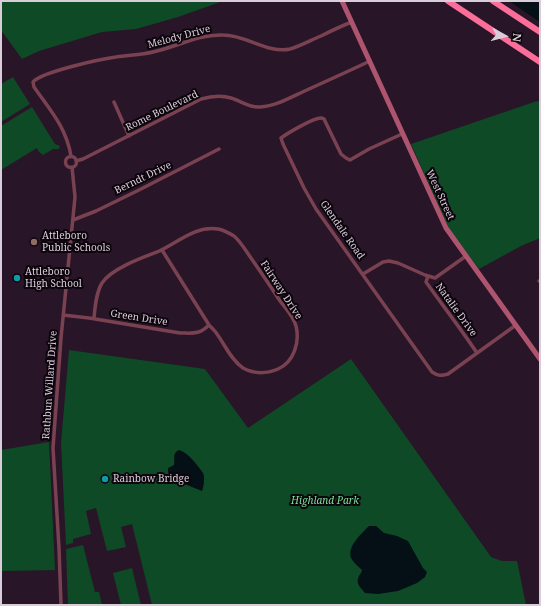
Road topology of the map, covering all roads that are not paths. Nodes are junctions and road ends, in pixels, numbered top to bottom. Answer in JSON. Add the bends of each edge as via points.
{"nodes":[{"id":1,"x":342,"y":1,"type":"edge"},
{"id":2,"x":448,"y":1,"type":"edge"},
{"id":3,"x":493,"y":1,"type":"edge"},
{"id":4,"x":352,"y":22,"type":"junction"},
{"id":5,"x":540,"y":32,"type":"edge"},
{"id":6,"x":370,"y":61,"type":"junction"},
{"id":7,"x":540,"y":62,"type":"edge"},
{"id":8,"x":114,"y":102,"type":"dead end"},
{"id":9,"x":402,"y":134,"type":"junction"},
{"id":10,"x":130,"y":136,"type":"junction"},
{"id":11,"x":220,"y":150,"type":"dead end"},
{"id":12,"x":71,"y":156,"type":"junction"},
{"id":13,"x":76,"y":161,"type":"junction"},
{"id":14,"x":72,"y":167,"type":"junction"},
{"id":15,"x":73,"y":220,"type":"junction"},
{"id":16,"x":162,"y":250,"type":"junction"},
{"id":17,"x":466,"y":256,"type":"junction"},
{"id":18,"x":363,"y":274,"type":"junction"},
{"id":19,"x":428,"y":276,"type":"junction"},
{"id":20,"x":63,"y":315,"type":"junction"},
{"id":21,"x":94,"y":318,"type":"junction"},
{"id":22,"x":209,"y":325,"type":"junction"},
{"id":23,"x":516,"y":325,"type":"junction"},
{"id":24,"x":477,"y":353,"type":"junction"},
{"id":25,"x":540,"y":359,"type":"edge"},
{"id":26,"x":61,"y":605,"type":"edge"}],
"edges":[{"from":1,"to":4,"type":"main road","name":"West Street"},
{"from":2,"to":7,"type":"highway"},
{"from":3,"to":5,"type":"highway"},
{"from":4,"to":6,"type":"main road","name":"West Street"},
{"from":4,"to":12,"type":"street","name":"Melody Drive","via":[[290,49],[271,49],[236,36],[209,35],[152,52],[66,68],[36,79],[33,82],[34,87],[64,130]]},
{"from":6,"to":9,"type":"main road","name":"West Street"},
{"from":6,"to":10,"type":"street","name":"Rome Boulevard","via":[[268,106],[250,106],[231,98],[212,96],[180,109]]},
{"from":8,"to":10,"type":"street"},
{"from":9,"to":17,"type":"main road","name":"West Street","via":[[446,228]]},
{"from":9,"to":18,"type":"street","name":"Glendale Road","via":[[350,160],[341,154],[324,118],[312,121],[281,138],[316,209]]},
{"from":10,"to":13,"type":"street","name":"Rome Boulevard"},
{"from":11,"to":15,"type":"street","name":"Berndt Drive"},
{"from":12,"to":13,"type":"street"},
{"from":12,"to":14,"type":"street","name":"Rathbun Willard Drive","via":[[67,158],[66,163]]},
{"from":13,"to":14,"type":"street"},
{"from":14,"to":15,"type":"street","name":"Rathbun Willard Drive","via":[[75,197]]},
{"from":15,"to":20,"type":"street","name":"Rathbun Willard Drive"},
{"from":16,"to":21,"type":"street","name":"Fairway Drive","via":[[110,275],[102,284],[97,296]]},
{"from":16,"to":22,"type":"street","name":"Fairway Drive"},
{"from":16,"to":22,"type":"street","name":"Fairway Drive","via":[[199,230],[209,228],[227,232],[244,249],[290,313],[296,324],[298,342],[290,360],[282,367],[262,373],[254,372],[243,368],[235,361]]},
{"from":17,"to":19,"type":"street","via":[[435,278]]},
{"from":17,"to":23,"type":"main road","name":"West Street"},
{"from":18,"to":19,"type":"street","via":[[389,261]]},
{"from":18,"to":24,"type":"street","name":"Glendale Road","via":[[432,372],[442,376],[448,374]]},
{"from":19,"to":24,"type":"street","name":"Natalie Drive","via":[[426,282]]},
{"from":20,"to":21,"type":"street","name":"Green Drive"},
{"from":20,"to":26,"type":"street","name":"Rathbun Willard Drive","via":[[53,448]]},
{"from":21,"to":22,"type":"street","name":"Green Drive","via":[[193,334],[203,331]]},
{"from":23,"to":24,"type":"street","name":"Glendale Road"},
{"from":23,"to":25,"type":"main road","name":"West Street"}]}
